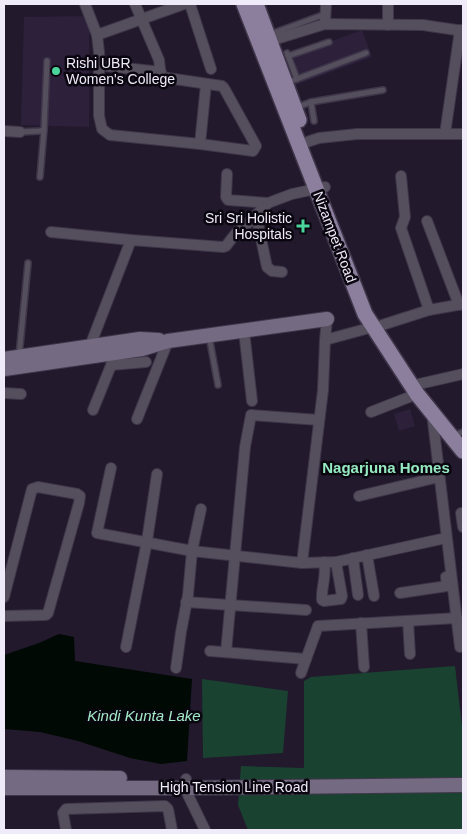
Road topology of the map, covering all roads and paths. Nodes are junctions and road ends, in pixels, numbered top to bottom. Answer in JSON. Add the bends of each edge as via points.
{"nodes":[{"id":1,"x":84,"y":4,"type":"edge"},
{"id":2,"x":134,"y":4,"type":"edge"},
{"id":3,"x":184,"y":4,"type":"edge"},
{"id":4,"x":190,"y":4,"type":"edge"},
{"id":5,"x":244,"y":4,"type":"edge"},
{"id":6,"x":256,"y":4,"type":"edge"},
{"id":7,"x":326,"y":4,"type":"edge"},
{"id":8,"x":388,"y":4,"type":"edge"},
{"id":9,"x":141,"y":19,"type":"junction"},
{"id":10,"x":322,"y":20,"type":"junction"},
{"id":11,"x":388,"y":25,"type":"junction"},
{"id":12,"x":462,"y":31,"type":"edge"},
{"id":13,"x":97,"y":35,"type":"junction"},
{"id":14,"x":269,"y":38,"type":"junction"},
{"id":15,"x":329,"y":42,"type":"dead end"},
{"id":16,"x":366,"y":53,"type":"dead end"},
{"id":17,"x":47,"y":61,"type":"dead end"},
{"id":18,"x":98,"y":62,"type":"junction"},
{"id":19,"x":212,"y":69,"type":"dead end"},
{"id":20,"x":161,"y":75,"type":"junction"},
{"id":21,"x":292,"y":81,"type":"junction"},
{"id":22,"x":206,"y":84,"type":"junction"},
{"id":23,"x":383,"y":90,"type":"dead end"},
{"id":24,"x":311,"y":102,"type":"junction"},
{"id":25,"x":295,"y":108,"type":"junction"},
{"id":26,"x":314,"y":122,"type":"dead end"},
{"id":27,"x":44,"y":130,"type":"junction"},
{"id":28,"x":4,"y":131,"type":"edge"},
{"id":29,"x":20,"y":132,"type":"joint"},
{"id":30,"x":445,"y":134,"type":"junction"},
{"id":31,"x":463,"y":134,"type":"edge"},
{"id":32,"x":307,"y":142,"type":"junction"},
{"id":33,"x":200,"y":144,"type":"junction"},
{"id":34,"x":227,"y":174,"type":"dead end"},
{"id":35,"x":401,"y":176,"type":"dead end"},
{"id":36,"x":40,"y":177,"type":"dead end"},
{"id":37,"x":321,"y":188,"type":"junction"},
{"id":38,"x":268,"y":203,"type":"junction"},
{"id":39,"x":256,"y":216,"type":"junction"},
{"id":40,"x":427,"y":221,"type":"dead end"},
{"id":41,"x":51,"y":232,"type":"dead end"},
{"id":42,"x":131,"y":240,"type":"junction"},
{"id":43,"x":28,"y":262,"type":"dead end"},
{"id":44,"x":282,"y":272,"type":"dead end"},
{"id":45,"x":461,"y":305,"type":"edge"},
{"id":46,"x":428,"y":310,"type":"junction"},
{"id":47,"x":327,"y":319,"type":"joint"},
{"id":48,"x":377,"y":326,"type":"junction"},
{"id":49,"x":244,"y":331,"type":"junction"},
{"id":50,"x":209,"y":336,"type":"junction"},
{"id":51,"x":326,"y":340,"type":"junction"},
{"id":52,"x":168,"y":341,"type":"junction"},
{"id":53,"x":90,"y":346,"type":"junction"},
{"id":54,"x":113,"y":359,"type":"junction"},
{"id":55,"x":12,"y":362,"type":"edge"},
{"id":56,"x":146,"y":362,"type":"dead end"},
{"id":57,"x":463,"y":374,"type":"edge"},
{"id":58,"x":218,"y":385,"type":"dead end"},
{"id":59,"x":418,"y":389,"type":"junction"},
{"id":60,"x":4,"y":393,"type":"edge"},
{"id":61,"x":21,"y":394,"type":"dead end"},
{"id":62,"x":252,"y":401,"type":"dead end"},
{"id":63,"x":93,"y":410,"type":"dead end"},
{"id":64,"x":372,"y":412,"type":"dead end"},
{"id":65,"x":432,"y":412,"type":"junction"},
{"id":66,"x":137,"y":419,"type":"dead end"},
{"id":67,"x":319,"y":420,"type":"junction"},
{"id":68,"x":461,"y":436,"type":"edge"},
{"id":69,"x":463,"y":451,"type":"edge"},
{"id":70,"x":111,"y":468,"type":"dead end"},
{"id":71,"x":157,"y":474,"type":"dead end"},
{"id":72,"x":438,"y":477,"type":"junction"},
{"id":73,"x":359,"y":496,"type":"dead end"},
{"id":74,"x":201,"y":509,"type":"dead end"},
{"id":75,"x":461,"y":513,"type":"dead end"},
{"id":76,"x":463,"y":527,"type":"edge"},
{"id":77,"x":446,"y":538,"type":"junction"},
{"id":78,"x":147,"y":541,"type":"junction"},
{"id":79,"x":192,"y":551,"type":"junction"},
{"id":80,"x":367,"y":555,"type":"junction"},
{"id":81,"x":234,"y":556,"type":"junction"},
{"id":82,"x":353,"y":558,"type":"junction"},
{"id":83,"x":324,"y":562,"type":"junction"},
{"id":84,"x":336,"y":562,"type":"junction"},
{"id":85,"x":302,"y":563,"type":"junction"},
{"id":86,"x":452,"y":576,"type":"junction"},
{"id":87,"x":400,"y":593,"type":"dead end"},
{"id":88,"x":358,"y":595,"type":"dead end"},
{"id":89,"x":374,"y":596,"type":"dead end"},
{"id":90,"x":4,"y":597,"type":"edge"},
{"id":91,"x":186,"y":602,"type":"junction"},
{"id":92,"x":230,"y":605,"type":"junction"},
{"id":93,"x":306,"y":610,"type":"dead end"},
{"id":94,"x":458,"y":611,"type":"edge"},
{"id":95,"x":4,"y":616,"type":"edge"},
{"id":96,"x":408,"y":621,"type":"junction"},
{"id":97,"x":360,"y":623,"type":"junction"},
{"id":98,"x":126,"y":646,"type":"dead end"},
{"id":99,"x":460,"y":647,"type":"dead end"},
{"id":100,"x":210,"y":651,"type":"dead end"},
{"id":101,"x":226,"y":652,"type":"junction"},
{"id":102,"x":410,"y":654,"type":"dead end"},
{"id":103,"x":306,"y":658,"type":"junction"},
{"id":104,"x":364,"y":667,"type":"dead end"},
{"id":105,"x":176,"y":668,"type":"dead end"},
{"id":106,"x":300,"y":674,"type":"dead end"},
{"id":107,"x":4,"y":776,"type":"edge"},
{"id":108,"x":463,"y":776,"type":"edge"},
{"id":109,"x":186,"y":783,"type":"junction"},
{"id":110,"x":463,"y":784,"type":"edge"},
{"id":111,"x":111,"y":787,"type":"junction"},
{"id":112,"x":127,"y":787,"type":"junction"},
{"id":113,"x":4,"y":788,"type":"edge"},
{"id":114,"x":112,"y":807,"type":"junction"},
{"id":115,"x":128,"y":807,"type":"junction"},
{"id":116,"x":66,"y":830,"type":"edge"},
{"id":117,"x":172,"y":830,"type":"edge"},
{"id":118,"x":205,"y":830,"type":"edge"}],
"edges":[{"from":1,"to":13,"type":"street"},
{"from":2,"to":9,"type":"street"},
{"from":3,"to":9,"type":"street"},
{"from":4,"to":19,"type":"street"},
{"from":5,"to":37,"type":"main road","name":"Nizampet Road"},
{"from":6,"to":14,"type":"main road","name":"Nizampet Road"},
{"from":7,"to":10,"type":"street"},
{"from":8,"to":11,"type":"street"},
{"from":9,"to":13,"type":"street"},
{"from":9,"to":20,"type":"street","via":[[159,60]]},
{"from":10,"to":11,"type":"street"},
{"from":10,"to":14,"type":"street"},
{"from":11,"to":12,"type":"street"},
{"from":12,"to":30,"type":"street"},
{"from":13,"to":18,"type":"street"},
{"from":14,"to":21,"type":"main road","name":"Nizampet Road"},
{"from":15,"to":21,"type":"lane","via":[[288,55]]},
{"from":16,"to":21,"type":"lane"},
{"from":17,"to":27,"type":"lane"},
{"from":18,"to":20,"type":"street"},
{"from":18,"to":33,"type":"street","via":[[99,116],[105,132]]},
{"from":20,"to":22,"type":"street"},
{"from":21,"to":25,"type":"main road","name":"Nizampet Road"},
{"from":22,"to":33,"type":"street"},
{"from":22,"to":33,"type":"street","via":[[224,88],[256,146],[253,151]]},
{"from":23,"to":24,"type":"lane"},
{"from":24,"to":25,"type":"lane"},
{"from":24,"to":26,"type":"lane"},
{"from":25,"to":32,"type":"main road","name":"Nizampet Road"},
{"from":27,"to":29,"type":"lane"},
{"from":27,"to":36,"type":"lane"},
{"from":28,"to":29,"type":"street"},
{"from":30,"to":31,"type":"street"},
{"from":30,"to":32,"type":"street","via":[[357,134]]},
{"from":32,"to":37,"type":"main road","name":"Nizampet Road"},
{"from":34,"to":38,"type":"street","via":[[228,200]]},
{"from":35,"to":46,"type":"street","via":[[405,217],[401,228]]},
{"from":37,"to":38,"type":"street"},
{"from":37,"to":48,"type":"main road","name":"Nizampet Road","via":[[349,249]]},
{"from":38,"to":39,"type":"street"},
{"from":39,"to":42,"type":"street","via":[[223,247]]},
{"from":39,"to":44,"type":"street","via":[[268,267]]},
{"from":40,"to":45,"type":"street"},
{"from":41,"to":42,"type":"street"},
{"from":42,"to":53,"type":"street"},
{"from":43,"to":55,"type":"lane"},
{"from":45,"to":46,"type":"street"},
{"from":46,"to":48,"type":"street"},
{"from":47,"to":49,"type":"main road"},
{"from":47,"to":51,"type":"street"},
{"from":48,"to":51,"type":"street"},
{"from":48,"to":59,"type":"main road","name":"Nizampet Road"},
{"from":49,"to":50,"type":"main road"},
{"from":49,"to":62,"type":"street"},
{"from":50,"to":52,"type":"main road"},
{"from":50,"to":58,"type":"lane"},
{"from":51,"to":67,"type":"street"},
{"from":52,"to":53,"type":"main road","via":[[140,339]]},
{"from":52,"to":54,"type":"main road"},
{"from":52,"to":66,"type":"street"},
{"from":53,"to":55,"type":"main road"},
{"from":54,"to":55,"type":"main road"},
{"from":54,"to":56,"type":"street"},
{"from":54,"to":63,"type":"street"},
{"from":57,"to":59,"type":"street"},
{"from":59,"to":64,"type":"street"},
{"from":59,"to":65,"type":"main road","name":"Nizampet Road"},
{"from":59,"to":68,"type":"main road","name":"Nizampet Road"},
{"from":60,"to":61,"type":"street"},
{"from":65,"to":69,"type":"main road","name":"Nizampet Road"},
{"from":65,"to":72,"type":"street"},
{"from":67,"to":81,"type":"street","via":[[251,415]]},
{"from":67,"to":85,"type":"street"},
{"from":70,"to":78,"type":"street","via":[[97,533]]},
{"from":71,"to":78,"type":"street"},
{"from":72,"to":73,"type":"street"},
{"from":72,"to":77,"type":"street"},
{"from":74,"to":79,"type":"street"},
{"from":75,"to":76,"type":"street"},
{"from":77,"to":80,"type":"street"},
{"from":77,"to":86,"type":"street"},
{"from":78,"to":79,"type":"street"},
{"from":78,"to":98,"type":"street"},
{"from":79,"to":81,"type":"street"},
{"from":79,"to":91,"type":"street"},
{"from":80,"to":82,"type":"street"},
{"from":80,"to":89,"type":"street"},
{"from":81,"to":85,"type":"street"},
{"from":81,"to":92,"type":"street"},
{"from":82,"to":84,"type":"street"},
{"from":82,"to":88,"type":"street"},
{"from":83,"to":84,"type":"street"},
{"from":83,"to":84,"type":"street","via":[[326,572],[321,594],[324,601],[341,599],[342,596]]},
{"from":83,"to":85,"type":"street"},
{"from":86,"to":87,"type":"street","via":[[446,576],[447,586]]},
{"from":86,"to":94,"type":"street"},
{"from":90,"to":95,"type":"street","via":[[32,489],[38,487],[78,494],[79,503],[48,613]]},
{"from":91,"to":92,"type":"street"},
{"from":91,"to":105,"type":"street"},
{"from":92,"to":93,"type":"street"},
{"from":92,"to":101,"type":"street"},
{"from":94,"to":96,"type":"street"},
{"from":94,"to":99,"type":"street"},
{"from":96,"to":97,"type":"street"},
{"from":96,"to":102,"type":"street"},
{"from":97,"to":103,"type":"street","via":[[318,626]]},
{"from":97,"to":104,"type":"street"},
{"from":100,"to":101,"type":"street"},
{"from":101,"to":103,"type":"street"},
{"from":103,"to":106,"type":"street"},
{"from":107,"to":109,"type":"main road","name":"High Tension Line Road"},
{"from":108,"to":109,"type":"main road","name":"High Tension Line Road"},
{"from":109,"to":110,"type":"main road","name":"High Tension Line Road"},
{"from":109,"to":112,"type":"main road","name":"High Tension Line Road"},
{"from":109,"to":118,"type":"street","via":[[188,795]]},
{"from":111,"to":112,"type":"main road","name":"High Tension Line Road"},
{"from":111,"to":113,"type":"main road","name":"High Tension Line Road"},
{"from":111,"to":114,"type":"street"},
{"from":112,"to":115,"type":"street"},
{"from":114,"to":115,"type":"street"},
{"from":114,"to":116,"type":"street","via":[[66,809],[63,813]]},
{"from":115,"to":117,"type":"street","via":[[167,807]]}]}
